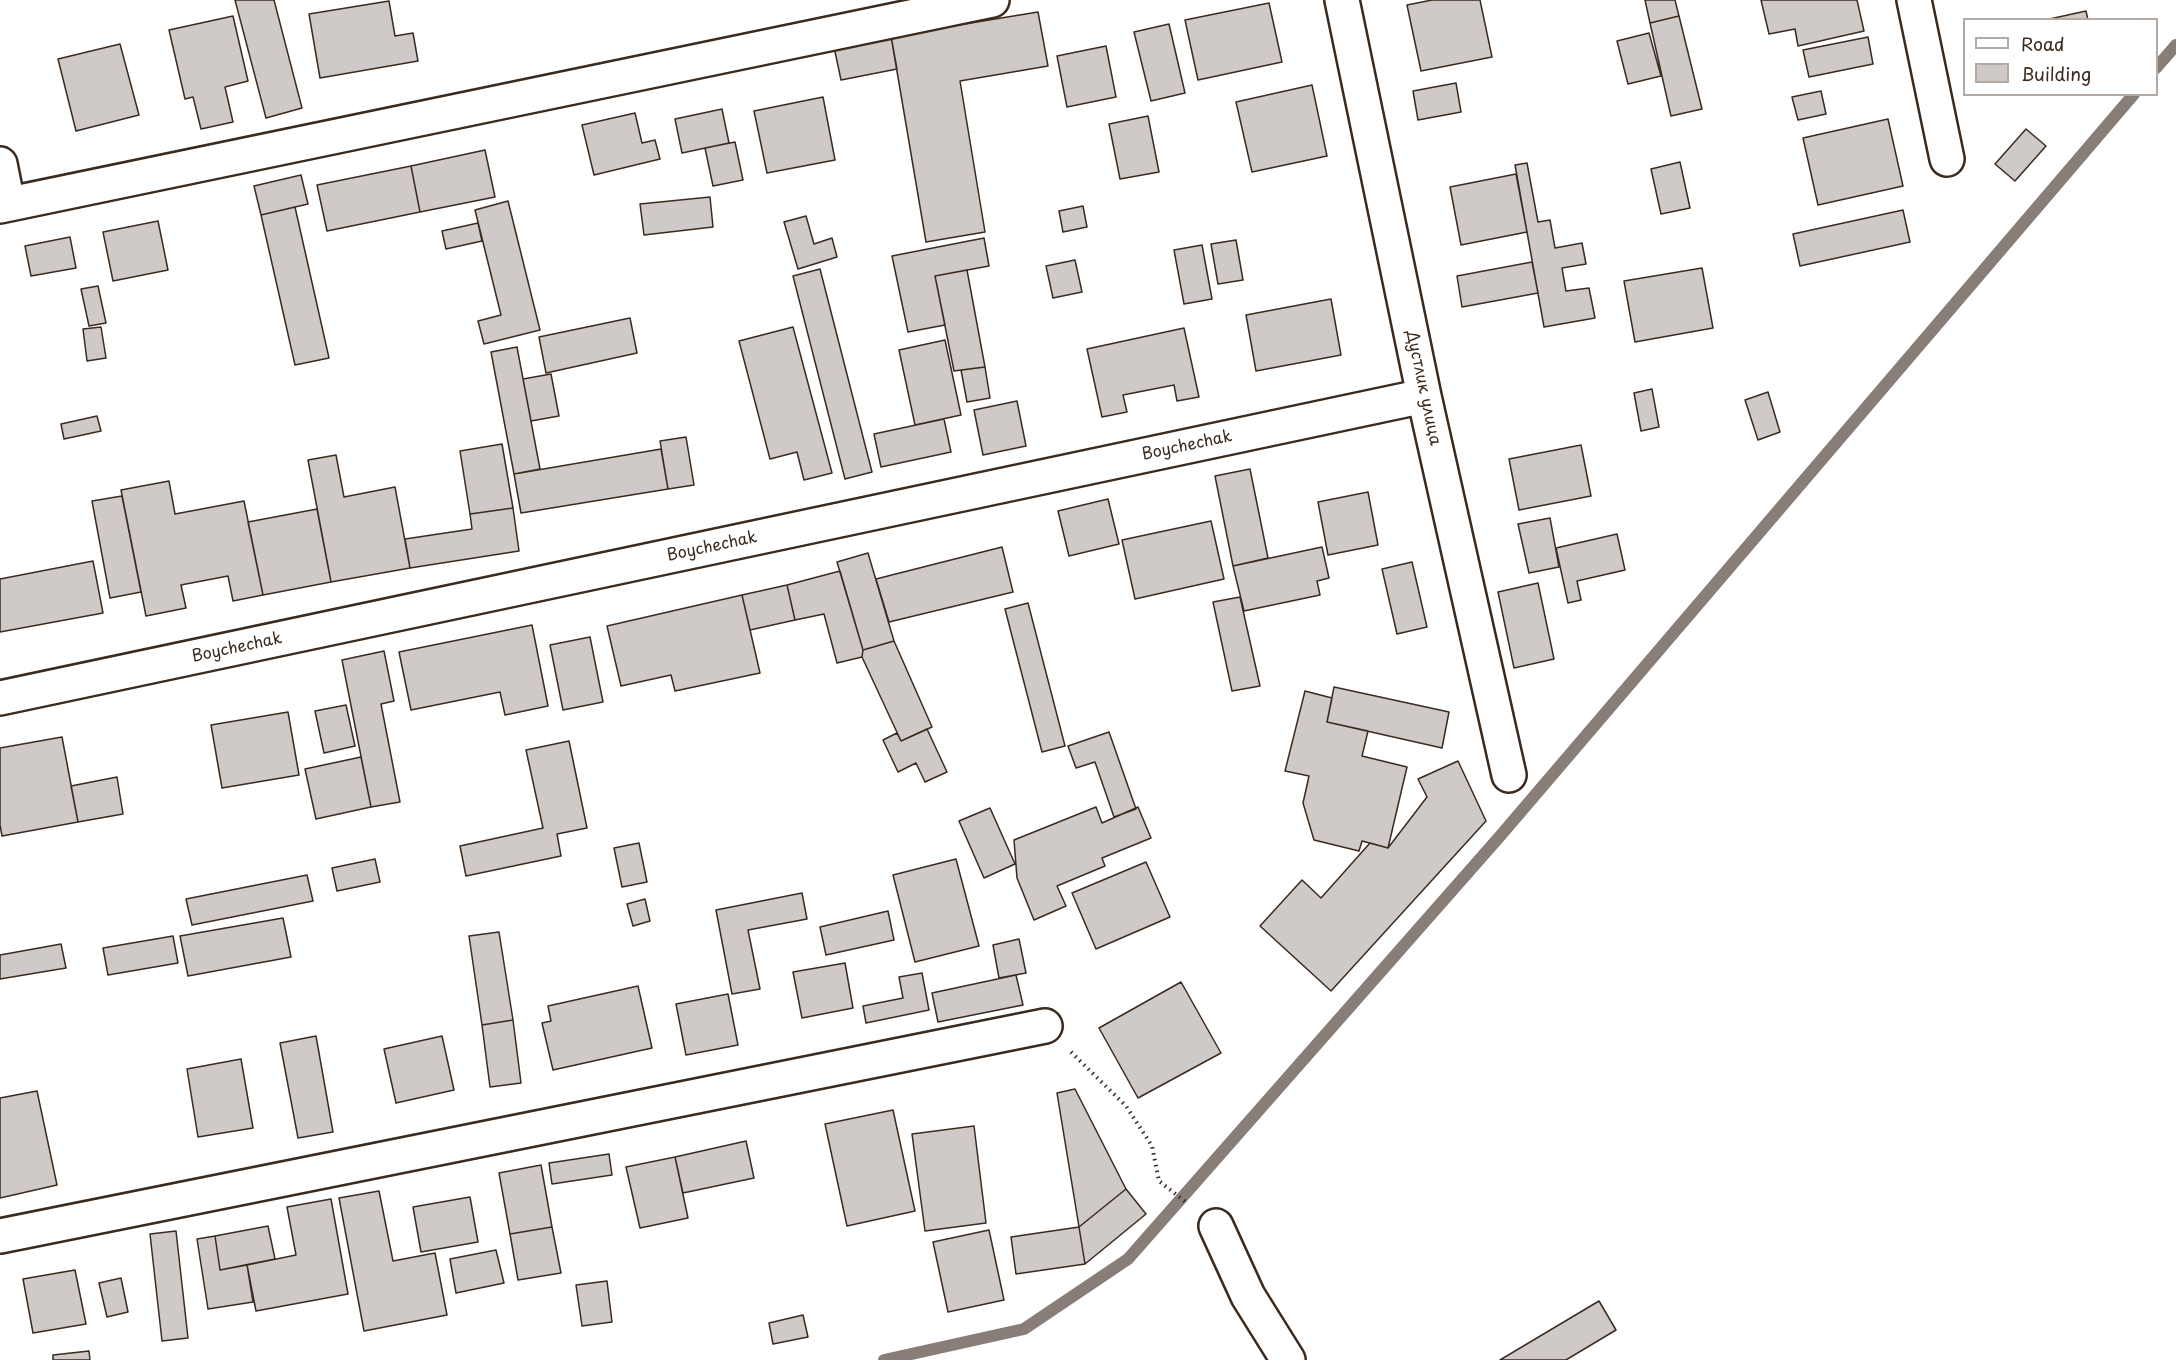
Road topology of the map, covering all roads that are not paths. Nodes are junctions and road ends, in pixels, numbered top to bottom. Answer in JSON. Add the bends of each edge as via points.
{"nodes":[{"id":1,"x":992,"y":0,"type":"edge"},
{"id":2,"x":1342,"y":0,"type":"edge"},
{"id":3,"x":1914,"y":0,"type":"edge"},
{"id":4,"x":1947,"y":159,"type":"dead end"},
{"id":5,"x":0,"y":164,"type":"edge"},
{"id":6,"x":4,"y":205,"type":"edge"},
{"id":7,"x":1424,"y":396,"type":"junction"},
{"id":8,"x":0,"y":698,"type":"edge"},
{"id":9,"x":1509,"y":775,"type":"dead end"},
{"id":10,"x":1046,"y":1026,"type":"road end"},
{"id":11,"x":1216,"y":1226,"type":"dead end"},
{"id":12,"x":0,"y":1236,"type":"edge"},
{"id":13,"x":1288,"y":1360,"type":"edge"}],
"edges":[{"from":1,"to":6,"type":"street"},
{"from":2,"to":7,"type":"street","name":"Дустлик улица"},
{"from":3,"to":4,"type":"street"},
{"from":5,"to":6,"type":"street"},
{"from":7,"to":8,"type":"street","name":"Boychechak"},
{"from":7,"to":9,"type":"street","name":"Дустлик улица"},
{"from":10,"to":12,"type":"street"},
{"from":11,"to":13,"type":"street","via":[[1248,1296]]}]}
